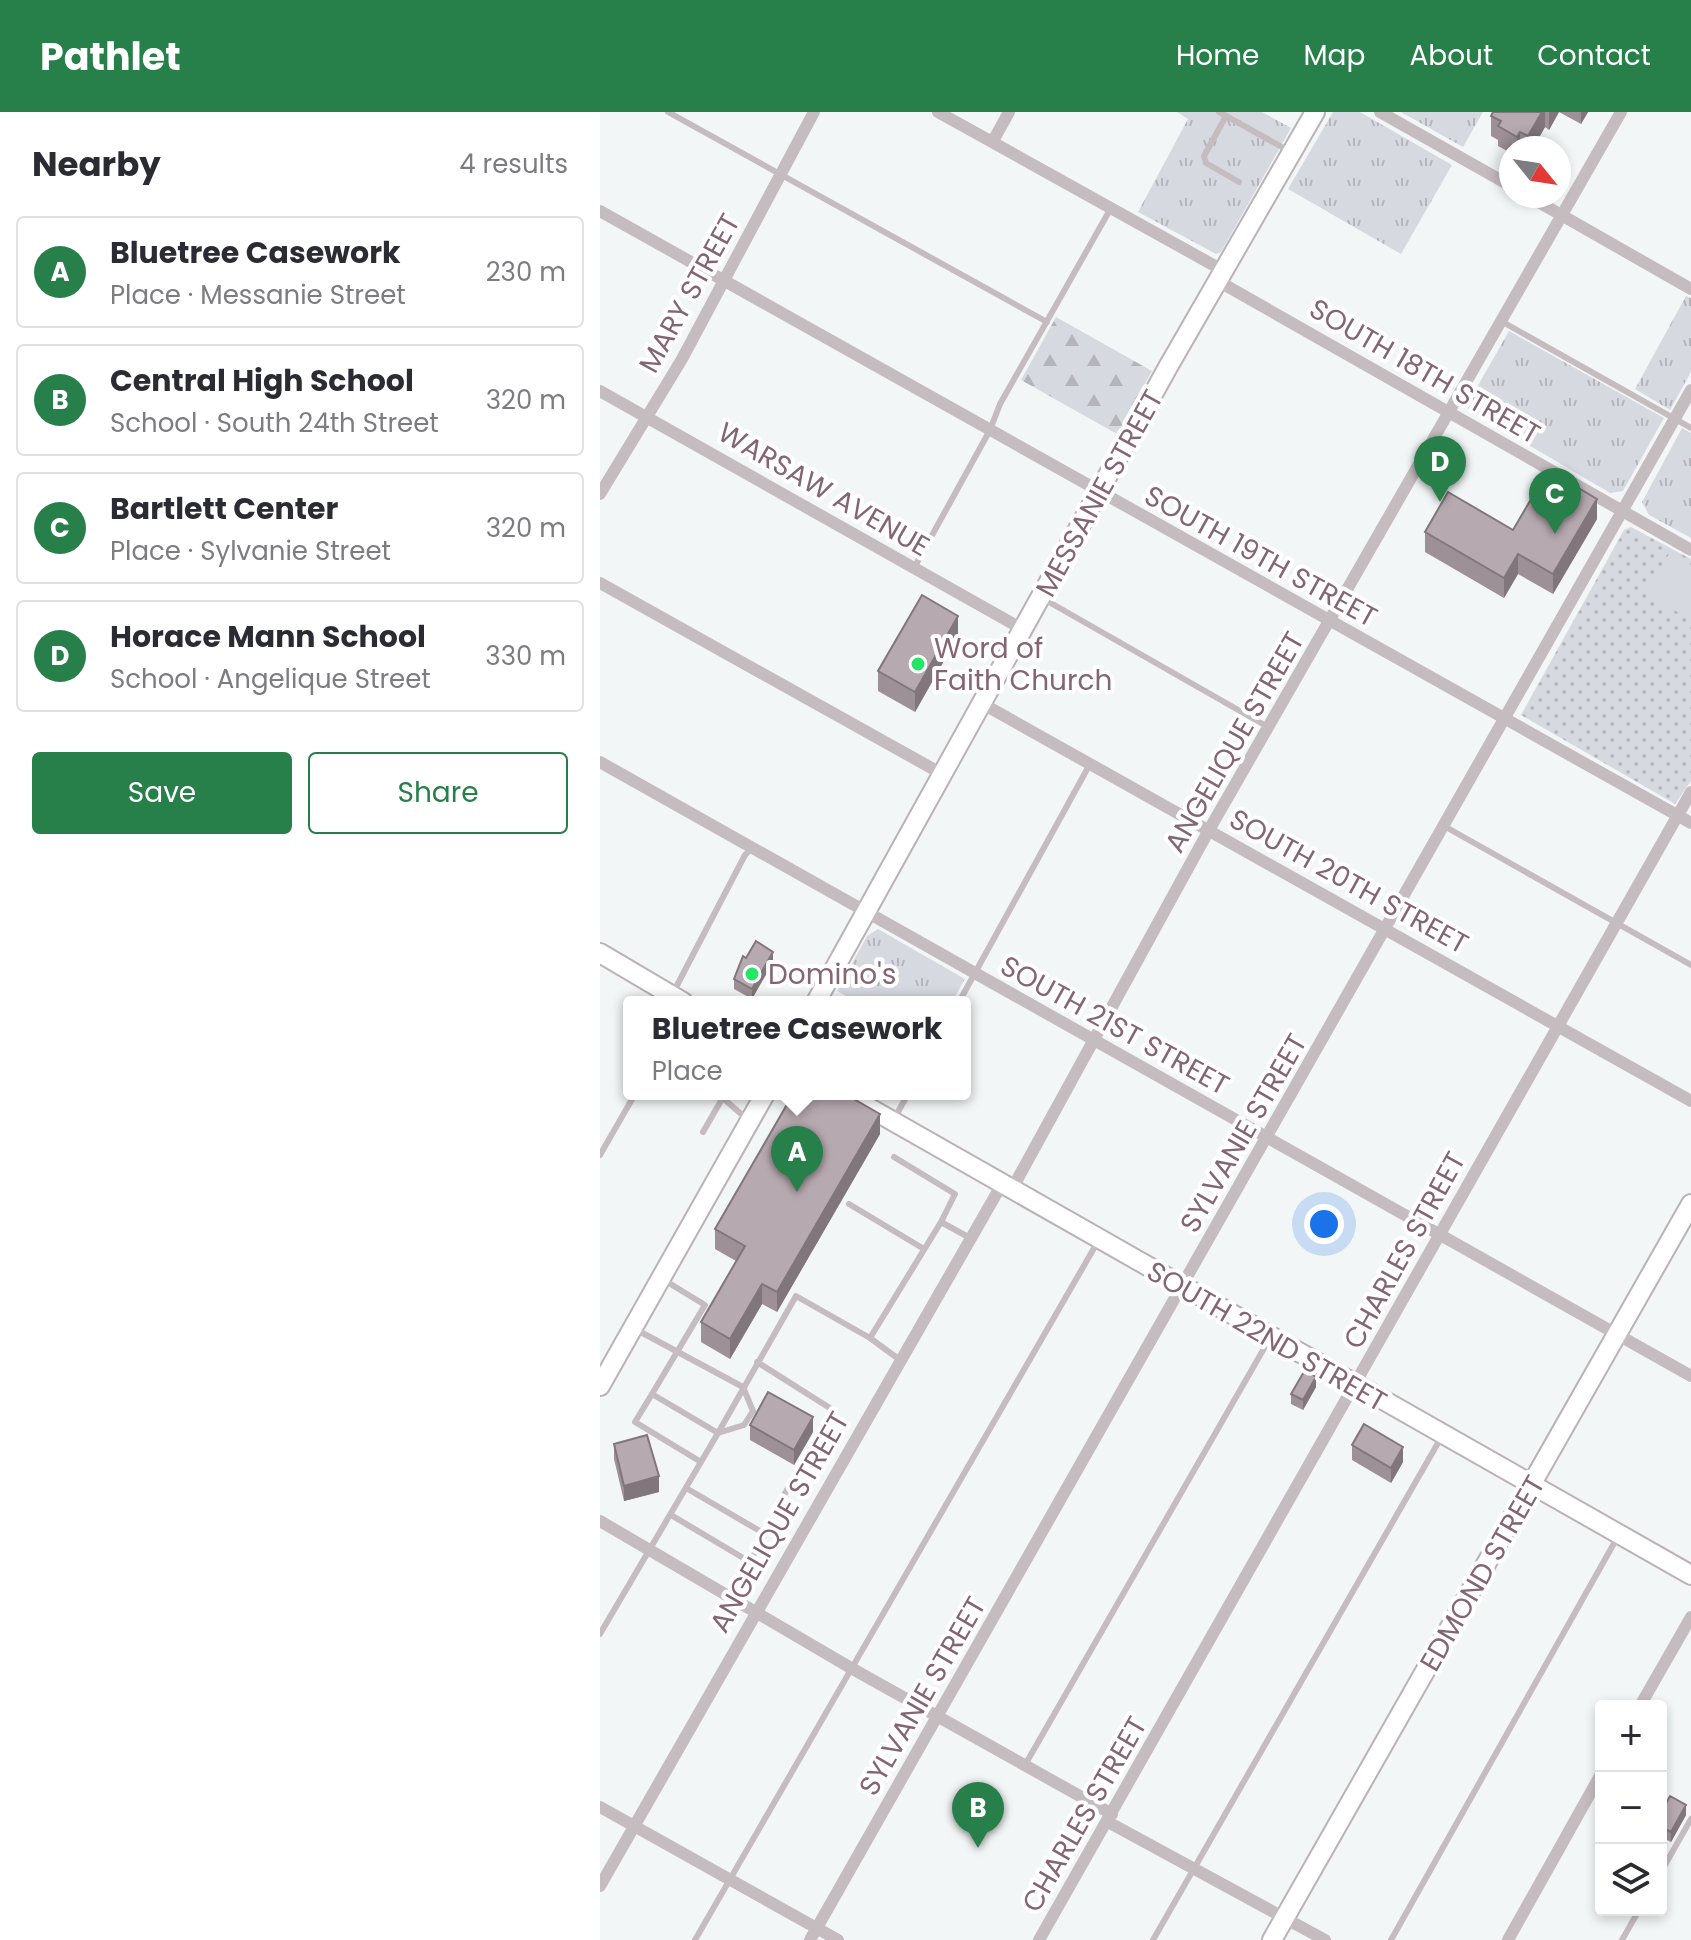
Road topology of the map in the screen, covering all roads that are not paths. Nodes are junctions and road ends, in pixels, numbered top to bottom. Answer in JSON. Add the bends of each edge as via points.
{"nodes":[{"id":1,"x":668,"y":112,"type":"edge"},
{"id":2,"x":814,"y":112,"type":"edge"},
{"id":3,"x":938,"y":112,"type":"edge"},
{"id":4,"x":1009,"y":112,"type":"edge"},
{"id":5,"x":1315,"y":112,"type":"edge"},
{"id":6,"x":1380,"y":112,"type":"edge"},
{"id":7,"x":1618,"y":113,"type":"edge"},
{"id":8,"x":1222,"y":114,"type":"edge"},
{"id":9,"x":993,"y":141,"type":"junction"},
{"id":10,"x":1291,"y":152,"type":"junction"},
{"id":11,"x":780,"y":176,"type":"junction"},
{"id":12,"x":1499,"y":179,"type":"edge"},
{"id":13,"x":1239,"y":182,"type":"dead end"},
{"id":14,"x":1111,"y":208,"type":"junction"},
{"id":15,"x":1550,"y":208,"type":"edge"},
{"id":16,"x":600,"y":211,"type":"edge"},
{"id":17,"x":1563,"y":215,"type":"junction"},
{"id":18,"x":1221,"y":276,"type":"junction"},
{"id":19,"x":724,"y":281,"type":"junction"},
{"id":20,"x":1691,"y":289,"type":"edge"},
{"id":21,"x":1501,"y":321,"type":"junction"},
{"id":22,"x":1047,"y":322,"type":"junction"},
{"id":23,"x":1691,"y":390,"type":"edge"},
{"id":24,"x":600,"y":391,"type":"edge"},
{"id":25,"x":1450,"y":414,"type":"junction"},
{"id":26,"x":647,"y":417,"type":"junction"},
{"id":27,"x":1675,"y":419,"type":"junction"},
{"id":28,"x":1691,"y":428,"type":"edge"},
{"id":29,"x":990,"y":430,"type":"junction"},
{"id":30,"x":1100,"y":492,"type":"junction"},
{"id":31,"x":600,"y":494,"type":"edge"},
{"id":32,"x":1622,"y":511,"type":"junction"},
{"id":33,"x":1691,"y":550,"type":"edge"},
{"id":34,"x":914,"y":568,"type":"junction"},
{"id":35,"x":600,"y":583,"type":"edge"},
{"id":36,"x":1042,"y":598,"type":"junction"},
{"id":37,"x":1330,"y":622,"type":"junction"},
{"id":38,"x":1024,"y":630,"type":"junction"},
{"id":39,"x":983,"y":704,"type":"junction"},
{"id":40,"x":1504,"y":719,"type":"junction"},
{"id":41,"x":1268,"y":727,"type":"junction"},
{"id":42,"x":600,"y":762,"type":"edge"},
{"id":43,"x":1090,"y":764,"type":"junction"},
{"id":44,"x":944,"y":775,"type":"junction"},
{"id":45,"x":1691,"y":792,"type":"edge"},
{"id":46,"x":1678,"y":816,"type":"junction"},
{"id":47,"x":1691,"y":823,"type":"edge"},
{"id":48,"x":1444,"y":826,"type":"junction"},
{"id":49,"x":1209,"y":830,"type":"junction"},
{"id":50,"x":751,"y":849,"type":"junction"},
{"id":51,"x":866,"y":913,"type":"junction"},
{"id":52,"x":1616,"y":924,"type":"junction"},
{"id":53,"x":1386,"y":930,"type":"junction"},
{"id":54,"x":600,"y":953,"type":"edge"},
{"id":55,"x":1691,"y":965,"type":"edge"},
{"id":56,"x":975,"y":974,"type":"junction"},
{"id":57,"x":673,"y":996,"type":"edge"},
{"id":58,"x":679,"y":996,"type":"edge"},
{"id":59,"x":819,"y":996,"type":"edge"},
{"id":60,"x":962,"y":996,"type":"edge"},
{"id":61,"x":1559,"y":1026,"type":"junction"},
{"id":62,"x":1094,"y":1040,"type":"junction"},
{"id":63,"x":632,"y":1100,"type":"edge"},
{"id":64,"x":719,"y":1100,"type":"edge"},
{"id":65,"x":724,"y":1100,"type":"edge"},
{"id":66,"x":761,"y":1100,"type":"edge"},
{"id":67,"x":855,"y":1100,"type":"edge"},
{"id":68,"x":905,"y":1100,"type":"edge"},
{"id":69,"x":1691,"y":1101,"type":"edge"},
{"id":70,"x":749,"y":1121,"type":"junction"},
{"id":71,"x":892,"y":1122,"type":"junction"},
{"id":72,"x":703,"y":1132,"type":"dead end"},
{"id":73,"x":1267,"y":1139,"type":"junction"},
{"id":74,"x":600,"y":1155,"type":"edge"},
{"id":75,"x":894,"y":1157,"type":"dead end"},
{"id":76,"x":1007,"y":1186,"type":"junction"},
{"id":77,"x":849,"y":1204,"type":"dead end"},
{"id":78,"x":1691,"y":1204,"type":"edge"},
{"id":79,"x":941,"y":1222,"type":"junction"},
{"id":80,"x":1439,"y":1237,"type":"junction"},
{"id":81,"x":970,"y":1238,"type":"junction"},
{"id":82,"x":1099,"y":1240,"type":"junction"},
{"id":83,"x":924,"y":1249,"type":"junction"},
{"id":84,"x":661,"y":1278,"type":"junction"},
{"id":85,"x":1183,"y":1287,"type":"junction"},
{"id":86,"x":633,"y":1327,"type":"junction"},
{"id":87,"x":1617,"y":1335,"type":"junction"},
{"id":88,"x":870,"y":1338,"type":"junction"},
{"id":89,"x":1270,"y":1338,"type":"junction"},
{"id":90,"x":678,"y":1350,"type":"junction"},
{"id":91,"x":900,"y":1360,"type":"junction"},
{"id":92,"x":757,"y":1362,"type":"junction"},
{"id":93,"x":1691,"y":1376,"type":"edge"},
{"id":94,"x":600,"y":1386,"type":"edge"},
{"id":95,"x":743,"y":1387,"type":"junction"},
{"id":96,"x":1355,"y":1387,"type":"junction"},
{"id":97,"x":652,"y":1394,"type":"junction"},
{"id":98,"x":718,"y":1433,"type":"junction"},
{"id":99,"x":1442,"y":1436,"type":"junction"},
{"id":100,"x":701,"y":1462,"type":"junction"},
{"id":101,"x":1531,"y":1486,"type":"junction"},
{"id":102,"x":686,"y":1488,"type":"junction"},
{"id":103,"x":776,"y":1509,"type":"dead end"},
{"id":104,"x":671,"y":1515,"type":"junction"},
{"id":105,"x":600,"y":1521,"type":"edge"},
{"id":106,"x":1619,"y":1535,"type":"junction"},
{"id":107,"x":650,"y":1550,"type":"junction"},
{"id":108,"x":1691,"y":1575,"type":"edge"},
{"id":109,"x":757,"y":1610,"type":"junction"},
{"id":110,"x":1691,"y":1617,"type":"edge"},
{"id":111,"x":600,"y":1634,"type":"edge"},
{"id":112,"x":851,"y":1668,"type":"junction"},
{"id":113,"x":1643,"y":1700,"type":"edge"},
{"id":114,"x":938,"y":1716,"type":"junction"},
{"id":115,"x":1025,"y":1765,"type":"junction"},
{"id":116,"x":1595,"y":1785,"type":"edge"},
{"id":117,"x":600,"y":1807,"type":"edge"},
{"id":118,"x":1110,"y":1818,"type":"junction"},
{"id":119,"x":1691,"y":1819,"type":"edge"},
{"id":120,"x":634,"y":1826,"type":"junction"},
{"id":121,"x":1667,"y":1861,"type":"edge"},
{"id":122,"x":1193,"y":1869,"type":"junction"},
{"id":123,"x":730,"y":1880,"type":"junction"},
{"id":124,"x":600,"y":1886,"type":"edge"},
{"id":125,"x":1636,"y":1916,"type":"edge"},
{"id":126,"x":1284,"y":1918,"type":"junction"},
{"id":127,"x":813,"y":1934,"type":"edge"},
{"id":128,"x":695,"y":1940,"type":"edge"},
{"id":129,"x":838,"y":1940,"type":"edge"},
{"id":130,"x":1039,"y":1940,"type":"edge"},
{"id":131,"x":1153,"y":1940,"type":"edge"},
{"id":132,"x":1272,"y":1940,"type":"edge"},
{"id":133,"x":1325,"y":1940,"type":"edge"},
{"id":134,"x":1391,"y":1940,"type":"edge"},
{"id":135,"x":1508,"y":1940,"type":"edge"},
{"id":136,"x":1622,"y":1940,"type":"edge"}],
"edges":[{"from":1,"to":11,"type":"lane"},
{"from":2,"to":11,"type":"street","name":"MARY STREET"},
{"from":3,"to":9,"type":"street","name":"SOUTH 18TH STREET"},
{"from":4,"to":9,"type":"street"},
{"from":5,"to":10,"type":"street","name":"MESSANIE STREET"},
{"from":6,"to":12,"type":"street"},
{"from":7,"to":17,"type":"street","name":"ANGELIQUE STREET"},
{"from":8,"to":10,"type":"lane"},
{"from":8,"to":13,"type":"lane","via":[[1204,156],[1206,163]]},
{"from":9,"to":14,"type":"street","name":"SOUTH 18TH STREET"},
{"from":10,"to":18,"type":"street","name":"MESSANIE STREET"},
{"from":11,"to":19,"type":"street","name":"MARY STREET"},
{"from":11,"to":22,"type":"lane"},
{"from":14,"to":18,"type":"street","name":"SOUTH 18TH STREET"},
{"from":14,"to":22,"type":"lane"},
{"from":15,"to":17,"type":"street"},
{"from":16,"to":19,"type":"street","name":"SOUTH 19TH STREET"},
{"from":17,"to":20,"type":"street"},
{"from":17,"to":21,"type":"street","name":"ANGELIQUE STREET"},
{"from":18,"to":25,"type":"street","name":"SOUTH 18TH STREET"},
{"from":18,"to":30,"type":"street","name":"MESSANIE STREET"},
{"from":19,"to":26,"type":"street","name":"MARY STREET"},
{"from":19,"to":29,"type":"street","name":"SOUTH 19TH STREET"},
{"from":21,"to":25,"type":"street","name":"ANGELIQUE STREET"},
{"from":21,"to":27,"type":"lane"},
{"from":22,"to":29,"type":"lane"},
{"from":23,"to":27,"type":"street","name":"SYLVANIE STREET"},
{"from":24,"to":26,"type":"street","name":"WARSAW AVENUE"},
{"from":25,"to":32,"type":"street","name":"SOUTH 18TH STREET"},
{"from":25,"to":37,"type":"street","name":"ANGELIQUE STREET"},
{"from":26,"to":31,"type":"street","name":"MARY STREET"},
{"from":26,"to":34,"type":"street","name":"WARSAW AVENUE"},
{"from":27,"to":28,"type":"lane"},
{"from":27,"to":32,"type":"street","name":"SYLVANIE STREET"},
{"from":29,"to":30,"type":"street","name":"SOUTH 19TH STREET"},
{"from":29,"to":34,"type":"lane"},
{"from":30,"to":36,"type":"street","name":"MESSANIE STREET"},
{"from":30,"to":37,"type":"street","name":"SOUTH 19TH STREET"},
{"from":32,"to":33,"type":"street","name":"SOUTH 18TH STREET"},
{"from":32,"to":40,"type":"street","name":"SYLVANIE STREET"},
{"from":34,"to":38,"type":"street","name":"WARSAW AVENUE"},
{"from":35,"to":44,"type":"street"},
{"from":36,"to":38,"type":"street","name":"MESSANIE STREET"},
{"from":36,"to":41,"type":"lane"},
{"from":37,"to":40,"type":"street","name":"SOUTH 19TH STREET"},
{"from":37,"to":41,"type":"street","name":"ANGELIQUE STREET"},
{"from":38,"to":39,"type":"street","name":"MESSANIE STREET"},
{"from":39,"to":43,"type":"street","name":"SOUTH 20TH STREET"},
{"from":39,"to":44,"type":"street","name":"MESSANIE STREET"},
{"from":40,"to":46,"type":"street","name":"SOUTH 19TH STREET"},
{"from":40,"to":48,"type":"street","name":"SYLVANIE STREET"},
{"from":41,"to":49,"type":"street","name":"ANGELIQUE STREET"},
{"from":42,"to":50,"type":"street","name":"SOUTH 21ST STREET"},
{"from":43,"to":49,"type":"street","name":"SOUTH 20TH STREET"},
{"from":43,"to":56,"type":"lane"},
{"from":44,"to":51,"type":"street","name":"MESSANIE STREET"},
{"from":45,"to":46,"type":"street","name":"CHARLES STREET"},
{"from":46,"to":47,"type":"street","name":"SOUTH 19TH STREET"},
{"from":46,"to":52,"type":"street","name":"CHARLES STREET"},
{"from":48,"to":52,"type":"lane"},
{"from":48,"to":53,"type":"street","name":"SYLVANIE STREET"},
{"from":49,"to":53,"type":"street","name":"SOUTH 20TH STREET"},
{"from":49,"to":62,"type":"street","name":"ANGELIQUE STREET"},
{"from":50,"to":51,"type":"street","name":"SOUTH 21ST STREET"},
{"from":50,"to":58,"type":"lane"},
{"from":51,"to":56,"type":"street","name":"SOUTH 21ST STREET"},
{"from":51,"to":59,"type":"street","name":"MESSANIE STREET"},
{"from":52,"to":55,"type":"lane"},
{"from":52,"to":61,"type":"street","name":"CHARLES STREET"},
{"from":53,"to":61,"type":"street","name":"SOUTH 20TH STREET"},
{"from":53,"to":73,"type":"street","name":"SYLVANIE STREET"},
{"from":54,"to":57,"type":"street"},
{"from":56,"to":60,"type":"lane"},
{"from":56,"to":62,"type":"street","name":"SOUTH 21ST STREET"},
{"from":61,"to":69,"type":"street","name":"SOUTH 20TH STREET"},
{"from":61,"to":80,"type":"street","name":"CHARLES STREET"},
{"from":62,"to":73,"type":"street","name":"SOUTH 21ST STREET"},
{"from":62,"to":76,"type":"street","name":"ANGELIQUE STREET"},
{"from":63,"to":74,"type":"lane"},
{"from":64,"to":72,"type":"lane"},
{"from":65,"to":70,"type":"lane"},
{"from":66,"to":70,"type":"street"},
{"from":67,"to":71,"type":"street","name":"SOUTH 22ND STREET"},
{"from":68,"to":71,"type":"lane"},
{"from":70,"to":84,"type":"street"},
{"from":71,"to":76,"type":"street","name":"SOUTH 22ND STREET"},
{"from":73,"to":80,"type":"street","name":"SOUTH 21ST STREET"},
{"from":73,"to":85,"type":"street","name":"SYLVANIE STREET"},
{"from":75,"to":79,"type":"lane","via":[[955,1194]]},
{"from":76,"to":81,"type":"street","name":"ANGELIQUE STREET"},
{"from":76,"to":82,"type":"street","name":"SOUTH 22ND STREET"},
{"from":77,"to":83,"type":"lane"},
{"from":78,"to":87,"type":"street","name":"EDMOND STREET"},
{"from":79,"to":81,"type":"lane"},
{"from":79,"to":83,"type":"lane"},
{"from":80,"to":87,"type":"street","name":"SOUTH 21ST STREET"},
{"from":80,"to":96,"type":"street","name":"CHARLES STREET"},
{"from":81,"to":91,"type":"street","name":"ANGELIQUE STREET"},
{"from":82,"to":85,"type":"street","name":"SOUTH 22ND STREET"},
{"from":82,"to":112,"type":"lane"},
{"from":83,"to":88,"type":"lane"},
{"from":84,"to":86,"type":"street"},
{"from":84,"to":90,"type":"lane","via":[[705,1305]]},
{"from":85,"to":89,"type":"street","name":"SOUTH 22ND STREET"},
{"from":85,"to":114,"type":"street","name":"SYLVANIE STREET"},
{"from":86,"to":90,"type":"lane"},
{"from":86,"to":94,"type":"street"},
{"from":87,"to":93,"type":"street","name":"SOUTH 21ST STREET"},
{"from":87,"to":101,"type":"street","name":"EDMOND STREET"},
{"from":88,"to":91,"type":"lane"},
{"from":88,"to":92,"type":"lane","via":[[796,1296]]},
{"from":89,"to":96,"type":"street","name":"SOUTH 22ND STREET"},
{"from":89,"to":115,"type":"lane"},
{"from":90,"to":95,"type":"lane"},
{"from":90,"to":97,"type":"lane"},
{"from":91,"to":109,"type":"street","name":"ANGELIQUE STREET"},
{"from":92,"to":95,"type":"lane"},
{"from":92,"to":103,"type":"lane","via":[[833,1410]]},
{"from":95,"to":98,"type":"lane"},
{"from":95,"to":98,"type":"lane","via":[[752,1404],[749,1419]]},
{"from":96,"to":99,"type":"street","name":"SOUTH 22ND STREET"},
{"from":96,"to":118,"type":"street","name":"CHARLES STREET"},
{"from":97,"to":98,"type":"lane"},
{"from":97,"to":100,"type":"lane","via":[[635,1422]]},
{"from":98,"to":100,"type":"lane"},
{"from":99,"to":101,"type":"street","name":"SOUTH 22ND STREET"},
{"from":99,"to":122,"type":"lane"},
{"from":100,"to":102,"type":"lane"},
{"from":101,"to":106,"type":"street","name":"SOUTH 22ND STREET"},
{"from":101,"to":126,"type":"street","name":"EDMOND STREET"},
{"from":102,"to":104,"type":"lane"},
{"from":102,"to":104,"type":"lane","via":[[765,1534],[750,1562]]},
{"from":104,"to":107,"type":"lane"},
{"from":105,"to":107,"type":"street"},
{"from":106,"to":108,"type":"street","name":"SOUTH 22ND STREET"},
{"from":106,"to":134,"type":"lane"},
{"from":107,"to":109,"type":"street"},
{"from":107,"to":111,"type":"lane"},
{"from":109,"to":112,"type":"street"},
{"from":109,"to":120,"type":"street","name":"ANGELIQUE STREET"},
{"from":110,"to":113,"type":"street"},
{"from":112,"to":114,"type":"street"},
{"from":112,"to":123,"type":"lane"},
{"from":114,"to":115,"type":"street"},
{"from":114,"to":127,"type":"street","name":"SYLVANIE STREET"},
{"from":115,"to":118,"type":"street"},
{"from":116,"to":135,"type":"street"},
{"from":117,"to":120,"type":"street"},
{"from":118,"to":122,"type":"street"},
{"from":118,"to":130,"type":"street","name":"CHARLES STREET"},
{"from":119,"to":121,"type":"lane"},
{"from":120,"to":123,"type":"street"},
{"from":120,"to":124,"type":"street","name":"ANGELIQUE STREET"},
{"from":122,"to":126,"type":"street"},
{"from":122,"to":131,"type":"lane"},
{"from":123,"to":127,"type":"street"},
{"from":123,"to":128,"type":"lane"},
{"from":125,"to":136,"type":"lane"},
{"from":126,"to":132,"type":"street","name":"EDMOND STREET"},
{"from":126,"to":133,"type":"street"},
{"from":127,"to":129,"type":"street"}]}
